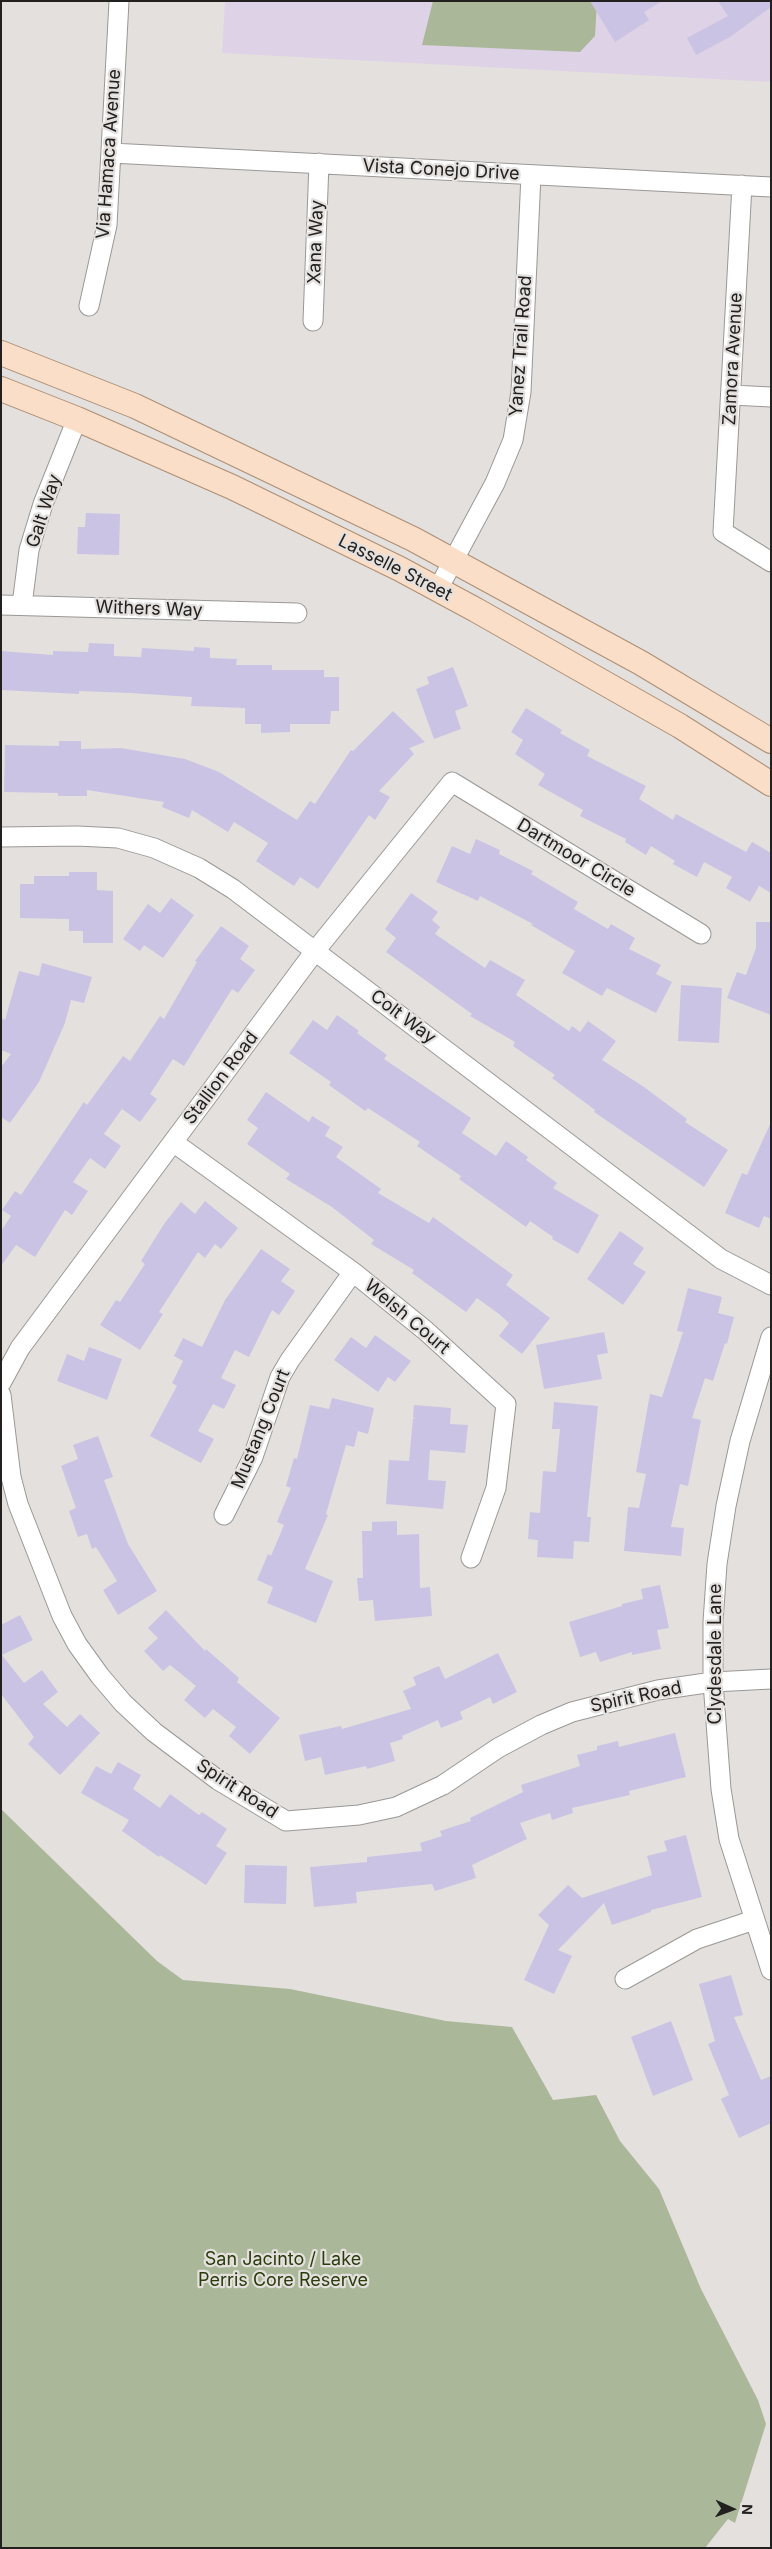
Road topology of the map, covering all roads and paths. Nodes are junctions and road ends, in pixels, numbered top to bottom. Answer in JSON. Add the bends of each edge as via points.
{"nodes":[{"id":1,"x":119,"y":1,"type":"edge"},
{"id":2,"x":111,"y":153,"type":"junction"},
{"id":3,"x":319,"y":163,"type":"junction"},
{"id":4,"x":531,"y":175,"type":"junction"},
{"id":5,"x":742,"y":186,"type":"junction"},
{"id":6,"x":771,"y":187,"type":"edge"},
{"id":7,"x":89,"y":306,"type":"dead end"},
{"id":8,"x":313,"y":321,"type":"dead end"},
{"id":9,"x":1,"y":353,"type":"edge"},
{"id":10,"x":1,"y":390,"type":"edge"},
{"id":11,"x":731,"y":395,"type":"junction"},
{"id":12,"x":771,"y":397,"type":"edge"},
{"id":13,"x":77,"y":419,"type":"junction"},
{"id":14,"x":276,"y":473,"type":"junction"},
{"id":15,"x":453,"y":560,"type":"junction"},
{"id":16,"x":771,"y":562,"type":"edge"},
{"id":17,"x":438,"y":589,"type":"junction"},
{"id":18,"x":1,"y":605,"type":"edge"},
{"id":19,"x":22,"y":606,"type":"junction"},
{"id":20,"x":296,"y":613,"type":"dead end"},
{"id":21,"x":771,"y":741,"type":"edge"},
{"id":22,"x":452,"y":782,"type":"joint"},
{"id":23,"x":771,"y":784,"type":"edge"},
{"id":24,"x":1,"y":837,"type":"edge"},
{"id":25,"x":701,"y":934,"type":"dead end"},
{"id":26,"x":315,"y":951,"type":"junction"},
{"id":27,"x":173,"y":1142,"type":"junction"},
{"id":28,"x":353,"y":1272,"type":"junction"},
{"id":29,"x":771,"y":1285,"type":"edge"},
{"id":30,"x":771,"y":1337,"type":"edge"},
{"id":31,"x":1,"y":1383,"type":"edge"},
{"id":32,"x":1,"y":1395,"type":"edge"},
{"id":33,"x":224,"y":1515,"type":"dead end"},
{"id":34,"x":471,"y":1558,"type":"dead end"},
{"id":35,"x":771,"y":1679,"type":"edge"},
{"id":36,"x":713,"y":1682,"type":"junction"},
{"id":37,"x":754,"y":1920,"type":"junction"},
{"id":38,"x":771,"y":1970,"type":"edge"},
{"id":39,"x":625,"y":1979,"type":"dead end"}],
"edges":[{"from":1,"to":2,"type":"street","name":"Via Hamaca Avenue"},
{"from":2,"to":3,"type":"street","name":"Vista Conejo Drive"},
{"from":2,"to":7,"type":"street","name":"Via Hamaca Avenue","via":[[107,225]]},
{"from":3,"to":4,"type":"street","name":"Vista Conejo Drive"},
{"from":3,"to":8,"type":"street","name":"Xana Way"},
{"from":4,"to":5,"type":"street","name":"Vista Conejo Drive"},
{"from":4,"to":15,"type":"street","name":"Yanez Trail Road","via":[[521,392],[513,440],[495,483]]},
{"from":5,"to":6,"type":"street","name":"Vista Conejo Drive"},
{"from":5,"to":11,"type":"street","name":"Zamora Avenue"},
{"from":9,"to":14,"type":"main road","name":"Lasselle Street","via":[[135,406]]},
{"from":10,"to":13,"type":"main road","name":"Lasselle Street"},
{"from":11,"to":12,"type":"street"},
{"from":11,"to":16,"type":"street","name":"Zamora Avenue","via":[[723,532]]},
{"from":13,"to":14,"type":"main road","via":[[120,420],[234,470]]},
{"from":13,"to":17,"type":"main road","name":"Lasselle Street","via":[[232,487]]},
{"from":13,"to":19,"type":"street","name":"Galt Way","via":[[29,550]]},
{"from":14,"to":15,"type":"main road","name":"Lasselle Street"},
{"from":15,"to":17,"type":"street","name":"Yanez Trail Road"},
{"from":15,"to":21,"type":"main road","name":"Lasselle Street","via":[[641,663]]},
{"from":17,"to":23,"type":"main road","name":"Lasselle Street","via":[[680,726]]},
{"from":18,"to":19,"type":"street","name":"Withers Way"},
{"from":19,"to":20,"type":"street","name":"Withers Way"},
{"from":22,"to":25,"type":"street","name":"Dartmoor Circle"},
{"from":22,"to":26,"type":"street","name":"Stallion Road"},
{"from":24,"to":26,"type":"street","name":"Colt Way","via":[[118,838],[154,848],[200,868],[233,889]]},
{"from":26,"to":27,"type":"street","name":"Stallion Road"},
{"from":26,"to":29,"type":"street","name":"Colt Way","via":[[721,1258]]},
{"from":27,"to":28,"type":"street","name":"Welsh Court"},
{"from":27,"to":31,"type":"street","name":"Stallion Road","via":[[20,1348]]},
{"from":28,"to":33,"type":"street","name":"Mustang Court","via":[[280,1377],[253,1457]]},
{"from":28,"to":34,"type":"street","name":"Welsh Court","via":[[426,1331],[506,1404],[496,1488]]},
{"from":30,"to":36,"type":"street","name":"Clydesdale Lane","via":[[740,1440],[726,1506],[717,1564]]},
{"from":32,"to":36,"type":"street","name":"Spirit Road","via":[[11,1477],[18,1504],[62,1616],[78,1644],[123,1703],[154,1732],[218,1780],[286,1820],[358,1815],[396,1806],[436,1789],[498,1748],[572,1712],[658,1690]]},
{"from":35,"to":36,"type":"street","name":"Spirit Road"},
{"from":36,"to":37,"type":"street","name":"Clydesdale Lane","via":[[722,1797],[730,1839]]},
{"from":37,"to":38,"type":"street","name":"Clydesdale Lane"},
{"from":37,"to":39,"type":"street","via":[[697,1939]]}]}
